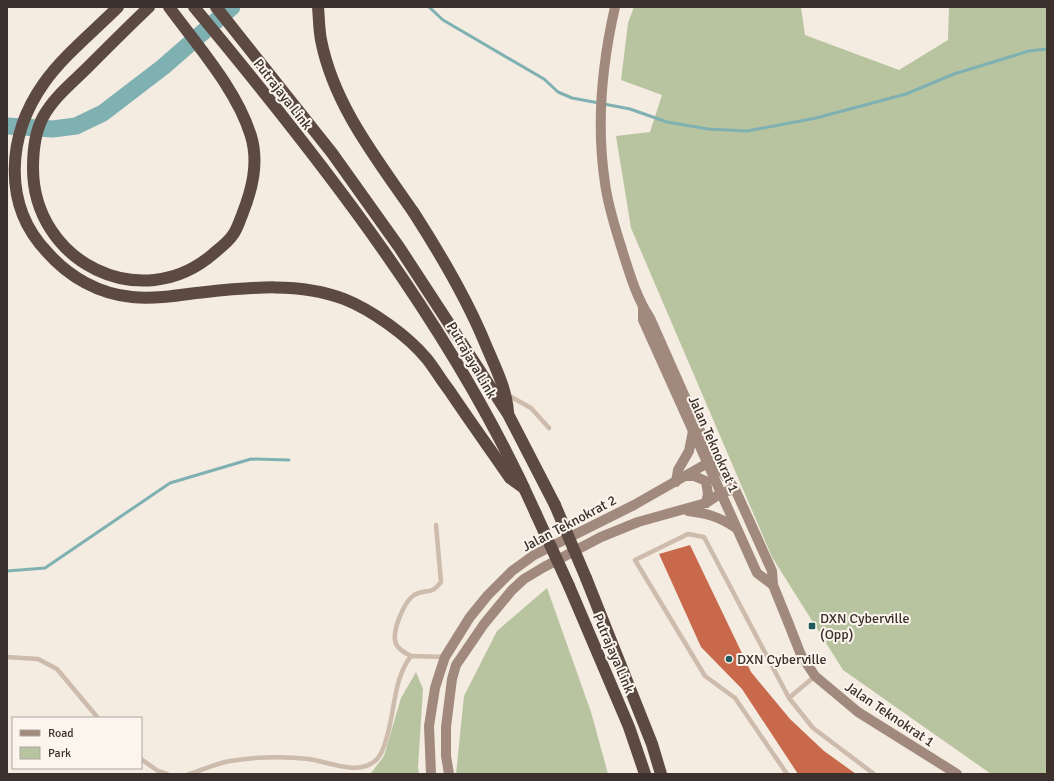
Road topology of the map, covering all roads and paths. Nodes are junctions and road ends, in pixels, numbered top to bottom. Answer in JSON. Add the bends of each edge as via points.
{"nodes":[{"id":1,"x":118,"y":7,"type":"edge"},
{"id":2,"x":149,"y":7,"type":"edge"},
{"id":3,"x":170,"y":7,"type":"edge"},
{"id":4,"x":194,"y":7,"type":"edge"},
{"id":5,"x":216,"y":7,"type":"edge"},
{"id":6,"x":318,"y":7,"type":"edge"},
{"id":7,"x":615,"y":7,"type":"edge"},
{"id":8,"x":643,"y":308,"type":"junction"},
{"id":9,"x":506,"y":394,"type":"junction"},
{"id":10,"x":508,"y":414,"type":"junction"},
{"id":11,"x":549,"y":428,"type":"dead end"},
{"id":12,"x":693,"y":431,"type":"junction"},
{"id":13,"x":710,"y":461,"type":"junction"},
{"id":14,"x":687,"y":476,"type":"junction"},
{"id":15,"x":676,"y":482,"type":"junction"},
{"id":16,"x":524,"y":488,"type":"junction"},
{"id":17,"x":735,"y":488,"type":"junction"},
{"id":18,"x":721,"y":493,"type":"junction"},
{"id":19,"x":706,"y":503,"type":"junction"},
{"id":20,"x":679,"y":510,"type":"junction"},
{"id":21,"x":436,"y":525,"type":"dead end"},
{"id":22,"x":736,"y":528,"type":"junction"},
{"id":23,"x":773,"y":584,"type":"junction"},
{"id":24,"x":411,"y":656,"type":"junction"},
{"id":25,"x":7,"y":657,"type":"edge"},
{"id":26,"x":445,"y":657,"type":"junction"},
{"id":27,"x":815,"y":676,"type":"junction"},
{"id":28,"x":788,"y":698,"type":"junction"},
{"id":29,"x":97,"y":717,"type":"edge"},
{"id":30,"x":142,"y":760,"type":"edge"},
{"id":31,"x":168,"y":774,"type":"edge"},
{"id":32,"x":189,"y":774,"type":"edge"},
{"id":33,"x":431,"y":774,"type":"edge"},
{"id":34,"x":449,"y":774,"type":"edge"},
{"id":35,"x":644,"y":774,"type":"edge"},
{"id":36,"x":661,"y":774,"type":"edge"},
{"id":37,"x":787,"y":774,"type":"edge"},
{"id":38,"x":874,"y":774,"type":"edge"},
{"id":39,"x":955,"y":774,"type":"edge"}],
"edges":[{"from":1,"to":16,"type":"highway","via":[[44,82],[24,122],[17,148],[17,201],[33,238],[68,272],[108,293],[156,298],[274,288],[306,290],[344,299],[402,335],[427,358],[510,478]]},
{"from":2,"to":3,"type":"highway","via":[[56,99],[43,118],[36,136],[33,155],[35,196],[48,228],[75,257],[110,276],[155,281],[179,276],[200,265],[233,236],[251,193],[254,170],[251,137],[236,103],[213,66]]},
{"from":4,"to":16,"type":"highway","name":"Putrajaya Link","via":[[316,160],[384,253],[445,342]]},
{"from":5,"to":10,"type":"highway","name":"Putrajaya Link","via":[[332,153],[399,246]]},
{"from":6,"to":9,"type":"highway","via":[[321,40],[337,90],[369,148],[454,276]]},
{"from":7,"to":8,"type":"main road","name":"Jalan Teknokrat 1","via":[[603,72],[600,128],[605,183],[614,224]]},
{"from":8,"to":12,"type":"main road","name":"Jalan Teknokrat 1","via":[[643,320]]},
{"from":8,"to":13,"type":"main road","name":"Jalan Teknokrat 1","via":[[650,318]]},
{"from":9,"to":10,"type":"highway"},
{"from":9,"to":11,"type":"lane","via":[[531,408]]},
{"from":10,"to":36,"type":"highway","name":"Putrajaya Link","bridge":true,"via":[[555,505],[652,744]]},
{"from":12,"to":13,"type":"main road","name":"Jalan Teknokrat 1"},
{"from":12,"to":15,"type":"main road","via":[[689,451],[678,470]]},
{"from":13,"to":14,"type":"main road","name":"Jalan Teknokrat 2"},
{"from":13,"to":17,"type":"main road","name":"Jalan Teknokrat 1"},
{"from":13,"to":18,"type":"main road","name":"Jalan Teknokrat 1"},
{"from":14,"to":15,"type":"main road","name":"Jalan Teknokrat 2"},
{"from":14,"to":19,"type":"main road","via":[[706,481]]},
{"from":15,"to":26,"type":"main road","name":"Jalan Teknokrat 2","via":[[534,555],[512,571],[470,617]]},
{"from":16,"to":35,"type":"highway","name":"Putrajaya Link","bridge":true,"via":[[629,727]]},
{"from":17,"to":18,"type":"main road","name":"Jalan Teknokrat 2"},
{"from":17,"to":23,"type":"main road","name":"Jalan Teknokrat 1","via":[[772,571]]},
{"from":18,"to":19,"type":"main road","name":"Jalan Teknokrat 2"},
{"from":18,"to":22,"type":"main road","name":"Jalan Teknokrat 1"},
{"from":19,"to":20,"type":"main road","name":"Jalan Teknokrat 2"},
{"from":20,"to":22,"type":"main road","via":[[709,514],[723,519]]},
{"from":20,"to":34,"type":"main road","name":"Jalan Teknokrat 2","via":[[638,522],[601,537],[544,567],[512,590],[484,624],[456,665],[446,727]]},
{"from":21,"to":24,"type":"lane","via":[[441,582],[430,592],[412,596],[399,618],[396,630],[396,643],[400,650]]},
{"from":22,"to":23,"type":"main road","name":"Jalan Teknokrat 1","via":[[758,573]]},
{"from":23,"to":27,"type":"main road","name":"Jalan Teknokrat 1","via":[[801,655]]},
{"from":24,"to":26,"type":"lane"},
{"from":24,"to":32,"type":"lane","via":[[405,663],[398,684],[390,726],[382,750],[370,764],[353,768],[310,759],[276,758],[230,761]]},
{"from":25,"to":29,"type":"lane","via":[[38,659],[58,669]]},
{"from":26,"to":33,"type":"main road","name":"Jalan Teknokrat 2","via":[[435,688],[429,726]]},
{"from":27,"to":28,"type":"lane"},
{"from":27,"to":39,"type":"main road","name":"Jalan Teknokrat 1","via":[[858,712]]},
{"from":28,"to":37,"type":"lane","via":[[704,537],[688,534],[635,560],[705,676],[735,698]]},
{"from":28,"to":38,"type":"lane","via":[[813,728]]},
{"from":30,"to":31,"type":"lane","via":[[158,771]]}]}
